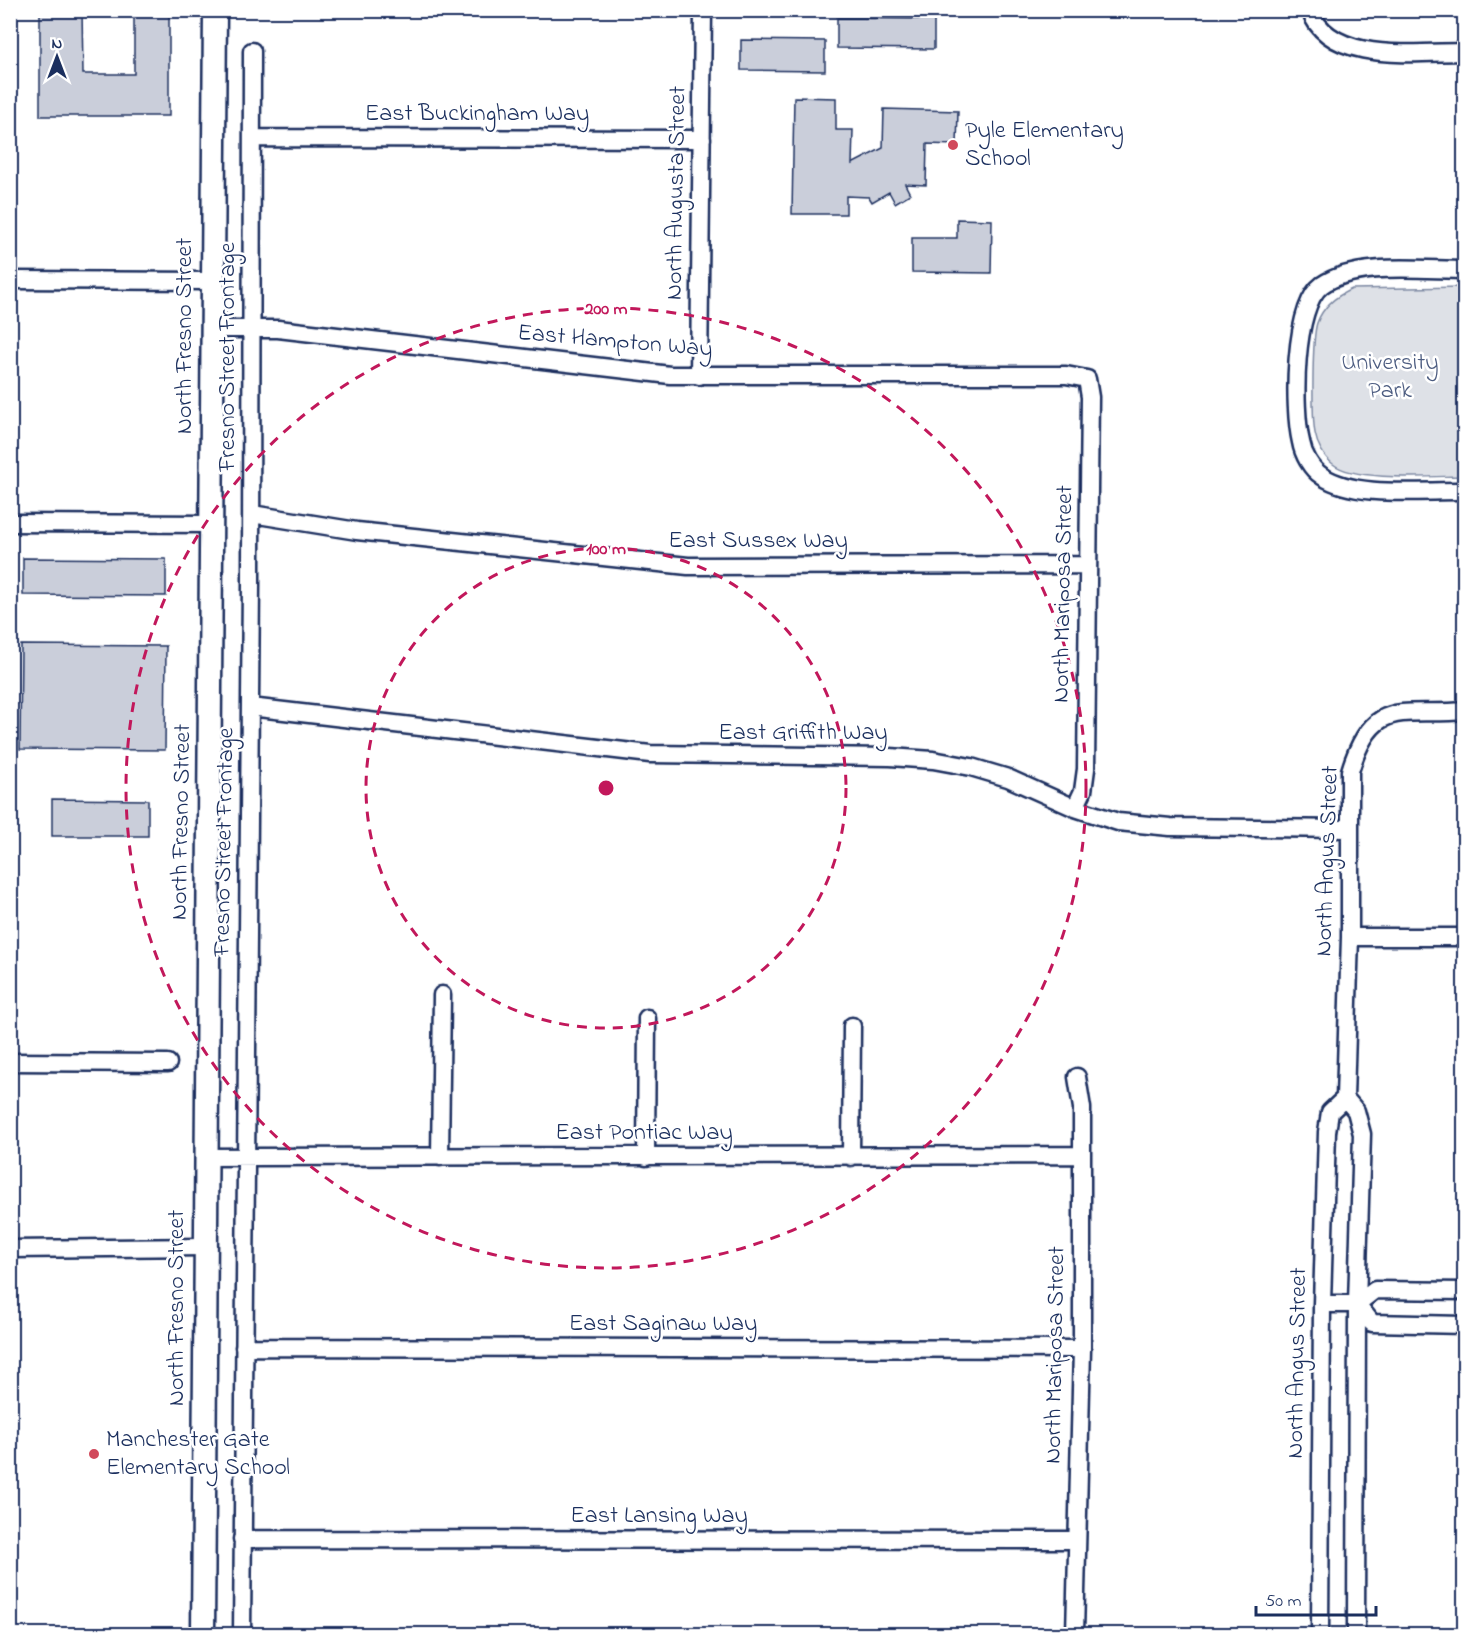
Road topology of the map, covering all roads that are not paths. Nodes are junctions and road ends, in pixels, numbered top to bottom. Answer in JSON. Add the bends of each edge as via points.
{"nodes":[{"id":1,"x":214,"y":10,"type":"edge"},
{"id":2,"x":703,"y":10,"type":"edge"},
{"id":3,"x":1310,"y":10,"type":"edge"},
{"id":4,"x":252,"y":51,"type":"dead end"},
{"id":5,"x":1464,"y":52,"type":"edge"},
{"id":6,"x":252,"y":138,"type":"junction"},
{"id":7,"x":702,"y":139,"type":"junction"},
{"id":8,"x":1464,"y":270,"type":"edge"},
{"id":9,"x":10,"y":280,"type":"edge"},
{"id":10,"x":211,"y":281,"type":"junction"},
{"id":11,"x":212,"y":329,"type":"junction"},
{"id":12,"x":253,"y":329,"type":"junction"},
{"id":13,"x":699,"y":376,"type":"junction"},
{"id":14,"x":1087,"y":380,"type":"joint"},
{"id":15,"x":1464,"y":491,"type":"edge"},
{"id":16,"x":252,"y":514,"type":"junction"},
{"id":17,"x":10,"y":523,"type":"edge"},
{"id":18,"x":212,"y":524,"type":"junction"},
{"id":19,"x":1088,"y":565,"type":"junction"},
{"id":20,"x":250,"y":706,"type":"junction"},
{"id":21,"x":1464,"y":711,"type":"edge"},
{"id":22,"x":1076,"y":808,"type":"junction"},
{"id":23,"x":1348,"y":829,"type":"junction"},
{"id":24,"x":1350,"y":937,"type":"junction"},
{"id":25,"x":1464,"y":938,"type":"edge"},
{"id":26,"x":442,"y":995,"type":"dead end"},
{"id":27,"x":646,"y":1018,"type":"dead end"},
{"id":28,"x":852,"y":1026,"type":"dead end"},
{"id":29,"x":10,"y":1062,"type":"edge"},
{"id":30,"x":168,"y":1063,"type":"dead end"},
{"id":31,"x":1077,"y":1077,"type":"dead end"},
{"id":32,"x":1345,"y":1098,"type":"junction"},
{"id":33,"x":1082,"y":1155,"type":"junction"},
{"id":34,"x":205,"y":1157,"type":"junction"},
{"id":35,"x":246,"y":1157,"type":"junction"},
{"id":36,"x":440,"y":1157,"type":"junction"},
{"id":37,"x":646,"y":1157,"type":"junction"},
{"id":38,"x":851,"y":1157,"type":"junction"},
{"id":39,"x":205,"y":1247,"type":"junction"},
{"id":40,"x":10,"y":1249,"type":"edge"},
{"id":41,"x":1464,"y":1291,"type":"edge"},
{"id":42,"x":1322,"y":1304,"type":"junction"},
{"id":43,"x":1357,"y":1304,"type":"junction"},
{"id":44,"x":1464,"y":1324,"type":"edge"},
{"id":45,"x":244,"y":1347,"type":"junction"},
{"id":46,"x":1082,"y":1348,"type":"junction"},
{"id":47,"x":242,"y":1539,"type":"junction"},
{"id":48,"x":1076,"y":1540,"type":"junction"},
{"id":49,"x":203,"y":1635,"type":"edge"},
{"id":50,"x":242,"y":1635,"type":"edge"},
{"id":51,"x":1076,"y":1635,"type":"edge"},
{"id":52,"x":1320,"y":1635,"type":"edge"},
{"id":53,"x":1356,"y":1635,"type":"edge"}],
"edges":[{"from":1,"to":10,"type":"main road","name":"North Fresno Street"},
{"from":2,"to":7,"type":"street","name":"North Augusta Street"},
{"from":3,"to":5,"type":"street","via":[[1322,32],[1349,47]]},
{"from":4,"to":6,"type":"street","name":"Fresno Street Frontage"},
{"from":6,"to":7,"type":"street","name":"East Buckingham Way"},
{"from":6,"to":12,"type":"street","name":"Fresno Street Frontage"},
{"from":7,"to":13,"type":"street","name":"North Augusta Street"},
{"from":8,"to":15,"type":"street","via":[[1367,270],[1339,275],[1320,286],[1306,308],[1299,333],[1298,424],[1309,463],[1320,476],[1340,485],[1362,490]]},
{"from":9,"to":10,"type":"street"},
{"from":10,"to":11,"type":"main road","name":"North Fresno Street"},
{"from":11,"to":12,"type":"street","name":"East Hampton Way"},
{"from":11,"to":18,"type":"main road","name":"North Fresno Street"},
{"from":12,"to":13,"type":"street","name":"East Hampton Way"},
{"from":12,"to":16,"type":"street","name":"Fresno Street Frontage"},
{"from":13,"to":14,"type":"street","name":"East Hampton Way","via":[[1066,375]]},
{"from":14,"to":19,"type":"street","name":"North Mariposa Street"},
{"from":16,"to":19,"type":"street","name":"East Sussex Way","via":[[357,531],[667,565]]},
{"from":16,"to":20,"type":"street","name":"Fresno Street Frontage"},
{"from":17,"to":18,"type":"street"},
{"from":18,"to":34,"type":"main road","name":"North Fresno Street"},
{"from":19,"to":22,"type":"street","name":"North Mariposa Street","via":[[1086,769]]},
{"from":20,"to":22,"type":"street","name":"East Griffith Way","via":[[650,754],[933,760],[1008,778]]},
{"from":20,"to":35,"type":"street","name":"Fresno Street Frontage"},
{"from":21,"to":23,"type":"street","name":"North Angus Street","via":[[1411,710],[1392,714],[1371,727],[1358,745],[1350,771]]},
{"from":22,"to":23,"type":"street","name":"East Griffith Way","via":[[1118,822],[1170,827]]},
{"from":23,"to":24,"type":"street","name":"North Angus Street"},
{"from":24,"to":25,"type":"street"},
{"from":24,"to":32,"type":"street","name":"North Angus Street"},
{"from":26,"to":36,"type":"street"},
{"from":27,"to":37,"type":"street"},
{"from":28,"to":38,"type":"street"},
{"from":29,"to":30,"type":"street"},
{"from":31,"to":33,"type":"street","name":"North Mariposa Street","via":[[1082,1108]]},
{"from":32,"to":42,"type":"street","name":"North Angus Street","via":[[1330,1112],[1327,1132]]},
{"from":32,"to":43,"type":"street","via":[[1356,1111],[1362,1134]]},
{"from":33,"to":38,"type":"street","name":"East Pontiac Way"},
{"from":33,"to":46,"type":"street","name":"North Mariposa Street"},
{"from":34,"to":35,"type":"street","name":"East Pontiac Way"},
{"from":34,"to":39,"type":"main road","name":"North Fresno Street"},
{"from":35,"to":36,"type":"street","name":"East Pontiac Way"},
{"from":35,"to":45,"type":"street","name":"Fresno Street Frontage"},
{"from":36,"to":37,"type":"street","name":"East Pontiac Way"},
{"from":37,"to":38,"type":"street","name":"East Pontiac Way"},
{"from":39,"to":40,"type":"street"},
{"from":39,"to":49,"type":"main road","name":"North Fresno Street"},
{"from":41,"to":43,"type":"street","via":[[1374,1290]]},
{"from":42,"to":43,"type":"street"},
{"from":42,"to":52,"type":"street","name":"North Angus Street"},
{"from":43,"to":44,"type":"street","via":[[1372,1323]]},
{"from":43,"to":53,"type":"street"},
{"from":45,"to":46,"type":"street","name":"East Saginaw Way"},
{"from":45,"to":47,"type":"street","name":"Fresno Street Frontage"},
{"from":46,"to":48,"type":"street","name":"North Mariposa Street"},
{"from":47,"to":48,"type":"street","name":"East Lansing Way"},
{"from":47,"to":50,"type":"street","name":"Fresno Street Frontage"},
{"from":48,"to":51,"type":"street","name":"North Mariposa Street"}]}
